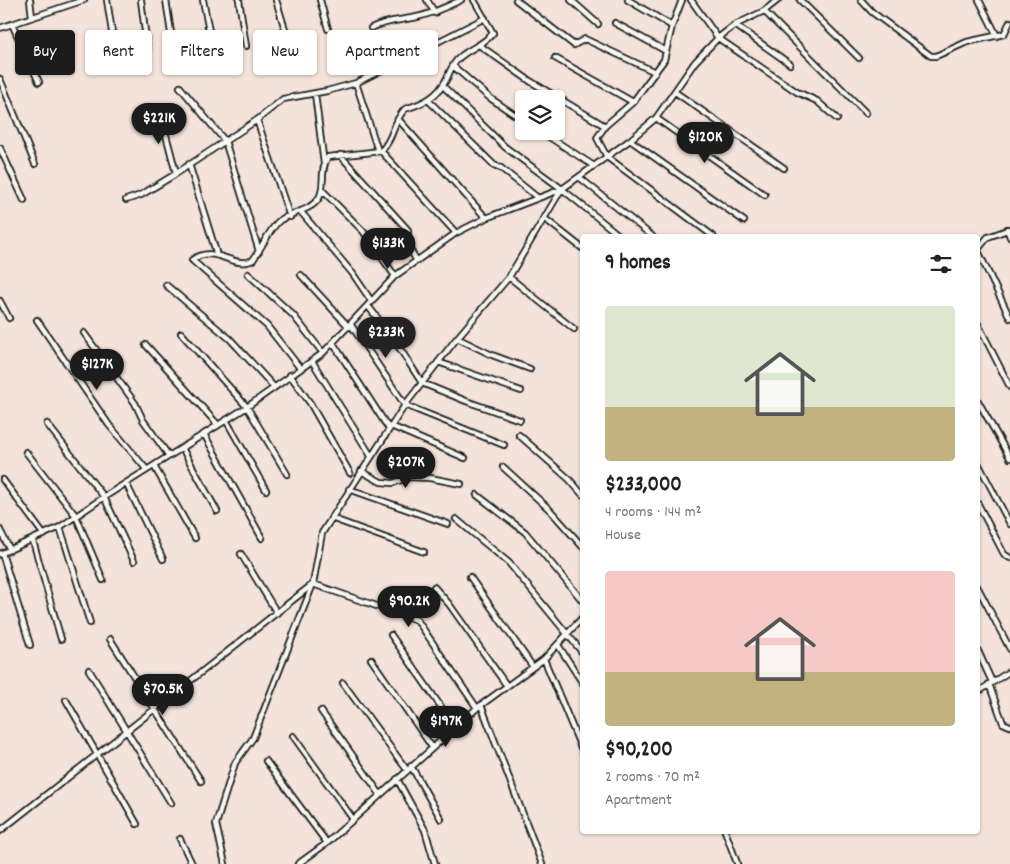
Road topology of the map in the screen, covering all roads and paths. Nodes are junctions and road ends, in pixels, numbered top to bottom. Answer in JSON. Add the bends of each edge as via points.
{"nodes":[{"id":1,"x":30,"y":0,"type":"edge"},
{"id":2,"x":84,"y":0,"type":"edge"},
{"id":3,"x":107,"y":0,"type":"edge"},
{"id":4,"x":140,"y":0,"type":"edge"},
{"id":5,"x":166,"y":0,"type":"edge"},
{"id":6,"x":203,"y":0,"type":"edge"},
{"id":7,"x":239,"y":0,"type":"edge"},
{"id":8,"x":276,"y":0,"type":"edge"},
{"id":9,"x":320,"y":0,"type":"edge"},
{"id":10,"x":427,"y":0,"type":"edge"},
{"id":11,"x":461,"y":0,"type":"edge"},
{"id":12,"x":474,"y":0,"type":"edge"},
{"id":13,"x":516,"y":0,"type":"edge"},
{"id":14,"x":571,"y":0,"type":"edge"},
{"id":15,"x":628,"y":0,"type":"edge"},
{"id":16,"x":682,"y":0,"type":"edge"},
{"id":17,"x":691,"y":0,"type":"edge"},
{"id":18,"x":778,"y":0,"type":"edge"},
{"id":19,"x":800,"y":0,"type":"edge"},
{"id":20,"x":861,"y":0,"type":"edge"},
{"id":21,"x":978,"y":0,"type":"edge"},
{"id":22,"x":73,"y":2,"type":"edge"},
{"id":23,"x":764,"y":10,"type":"junction"},
{"id":24,"x":434,"y":13,"type":"junction"},
{"id":25,"x":32,"y":17,"type":"junction"},
{"id":26,"x":485,"y":18,"type":"junction"},
{"id":27,"x":1010,"y":22,"type":"edge"},
{"id":28,"x":615,"y":23,"type":"dead end"},
{"id":29,"x":12,"y":24,"type":"junction"},
{"id":30,"x":598,"y":24,"type":"dead end"},
{"id":31,"x":672,"y":26,"type":"junction"},
{"id":32,"x":735,"y":26,"type":"junction"},
{"id":33,"x":0,"y":28,"type":"edge"},
{"id":34,"x":371,"y":28,"type":"dead end"},
{"id":35,"x":328,"y":29,"type":"dead end"},
{"id":36,"x":112,"y":30,"type":"edge"},
{"id":37,"x":144,"y":30,"type":"edge"},
{"id":38,"x":171,"y":30,"type":"edge"},
{"id":39,"x":209,"y":30,"type":"edge"},
{"id":40,"x":285,"y":30,"type":"edge"},
{"id":41,"x":997,"y":36,"type":"junction"},
{"id":42,"x":718,"y":38,"type":"junction"},
{"id":43,"x":479,"y":45,"type":"junction"},
{"id":44,"x":246,"y":46,"type":"dead end"},
{"id":45,"x":666,"y":51,"type":"junction"},
{"id":46,"x":556,"y":58,"type":"dead end"},
{"id":47,"x":859,"y":58,"type":"dead end"},
{"id":48,"x":790,"y":64,"type":"dead end"},
{"id":49,"x":453,"y":66,"type":"junction"},
{"id":50,"x":655,"y":72,"type":"junction"},
{"id":51,"x":0,"y":79,"type":"edge"},
{"id":52,"x":39,"y":82,"type":"dead end"},
{"id":53,"x":356,"y":83,"type":"junction"},
{"id":54,"x":443,"y":86,"type":"junction"},
{"id":55,"x":180,"y":87,"type":"dead end"},
{"id":56,"x":675,"y":92,"type":"junction"},
{"id":57,"x":315,"y":94,"type":"junction"},
{"id":58,"x":429,"y":101,"type":"junction"},
{"id":59,"x":633,"y":102,"type":"junction"},
{"id":60,"x":160,"y":112,"type":"dead end"},
{"id":61,"x":866,"y":113,"type":"dead end"},
{"id":62,"x":515,"y":115,"type":"edge"},
{"id":63,"x":656,"y":118,"type":"junction"},
{"id":64,"x":837,"y":118,"type":"dead end"},
{"id":65,"x":398,"y":119,"type":"junction"},
{"id":66,"x":257,"y":120,"type":"junction"},
{"id":67,"x":605,"y":126,"type":"junction"},
{"id":68,"x":554,"y":140,"type":"edge"},
{"id":69,"x":630,"y":140,"type":"junction"},
{"id":70,"x":225,"y":141,"type":"junction"},
{"id":71,"x":0,"y":148,"type":"edge"},
{"id":72,"x":380,"y":151,"type":"junction"},
{"id":73,"x":340,"y":155,"type":"junction"},
{"id":74,"x":607,"y":157,"type":"junction"},
{"id":75,"x":35,"y":164,"type":"dead end"},
{"id":76,"x":189,"y":164,"type":"junction"},
{"id":77,"x":324,"y":164,"type":"junction"},
{"id":78,"x":594,"y":166,"type":"junction"},
{"id":79,"x":784,"y":168,"type":"dead end"},
{"id":80,"x":176,"y":173,"type":"junction"},
{"id":81,"x":579,"y":177,"type":"junction"},
{"id":82,"x":562,"y":189,"type":"junction"},
{"id":83,"x":322,"y":190,"type":"junction"},
{"id":84,"x":765,"y":195,"type":"dead end"},
{"id":85,"x":538,"y":198,"type":"junction"},
{"id":86,"x":24,"y":200,"type":"dead end"},
{"id":87,"x":126,"y":200,"type":"dead end"},
{"id":88,"x":301,"y":212,"type":"junction"},
{"id":89,"x":290,"y":217,"type":"junction"},
{"id":90,"x":486,"y":218,"type":"junction"},
{"id":91,"x":544,"y":218,"type":"junction"},
{"id":92,"x":744,"y":221,"type":"dead end"},
{"id":93,"x":1008,"y":229,"type":"edge"},
{"id":94,"x":456,"y":233,"type":"junction"},
{"id":95,"x":618,"y":234,"type":"edge"},
{"id":96,"x":650,"y":234,"type":"edge"},
{"id":97,"x":710,"y":234,"type":"edge"},
{"id":98,"x":1010,"y":237,"type":"edge"},
{"id":99,"x":580,"y":246,"type":"edge"},
{"id":100,"x":980,"y":247,"type":"edge"},
{"id":101,"x":259,"y":251,"type":"junction"},
{"id":102,"x":216,"y":252,"type":"dead end"},
{"id":103,"x":980,"y":254,"type":"edge"},
{"id":104,"x":417,"y":261,"type":"junction"},
{"id":105,"x":248,"y":274,"type":"dead end"},
{"id":106,"x":301,"y":275,"type":"dead end"},
{"id":107,"x":395,"y":276,"type":"junction"},
{"id":108,"x":509,"y":277,"type":"junction"},
{"id":109,"x":166,"y":284,"type":"dead end"},
{"id":110,"x":0,"y":301,"type":"edge"},
{"id":111,"x":370,"y":304,"type":"junction"},
{"id":112,"x":9,"y":318,"type":"dead end"},
{"id":113,"x":1010,"y":318,"type":"edge"},
{"id":114,"x":37,"y":320,"type":"dead end"},
{"id":115,"x":350,"y":326,"type":"junction"},
{"id":116,"x":980,"y":328,"type":"edge"},
{"id":117,"x":574,"y":329,"type":"dead end"},
{"id":118,"x":84,"y":333,"type":"dead end"},
{"id":119,"x":181,"y":333,"type":"dead end"},
{"id":120,"x":457,"y":338,"type":"junction"},
{"id":121,"x":333,"y":343,"type":"junction"},
{"id":122,"x":146,"y":345,"type":"dead end"},
{"id":123,"x":323,"y":353,"type":"junction"},
{"id":124,"x":312,"y":361,"type":"junction"},
{"id":125,"x":438,"y":362,"type":"junction"},
{"id":126,"x":300,"y":368,"type":"junction"},
{"id":127,"x":530,"y":369,"type":"dead end"},
{"id":128,"x":290,"y":375,"type":"junction"},
{"id":129,"x":422,"y":383,"type":"junction"},
{"id":130,"x":274,"y":387,"type":"junction"},
{"id":131,"x":1010,"y":387,"type":"edge"},
{"id":132,"x":521,"y":391,"type":"dead end"},
{"id":133,"x":405,"y":405,"type":"junction"},
{"id":134,"x":980,"y":406,"type":"edge"},
{"id":135,"x":247,"y":407,"type":"junction"},
{"id":136,"x":226,"y":420,"type":"junction"},
{"id":137,"x":520,"y":420,"type":"dead end"},
{"id":138,"x":47,"y":424,"type":"dead end"},
{"id":139,"x":218,"y":425,"type":"junction"},
{"id":140,"x":390,"y":428,"type":"junction"},
{"id":141,"x":204,"y":434,"type":"junction"},
{"id":142,"x":519,"y":435,"type":"dead end"},
{"id":143,"x":504,"y":445,"type":"dead end"},
{"id":144,"x":182,"y":448,"type":"junction"},
{"id":145,"x":26,"y":452,"type":"dead end"},
{"id":146,"x":169,"y":456,"type":"junction"},
{"id":147,"x":371,"y":456,"type":"junction"},
{"id":148,"x":465,"y":458,"type":"dead end"},
{"id":149,"x":1010,"y":458,"type":"edge"},
{"id":150,"x":154,"y":466,"type":"junction"},
{"id":151,"x":503,"y":466,"type":"dead end"},
{"id":152,"x":980,"y":467,"type":"edge"},
{"id":153,"x":147,"y":470,"type":"junction"},
{"id":154,"x":361,"y":471,"type":"junction"},
{"id":155,"x":350,"y":473,"type":"dead end"},
{"id":156,"x":287,"y":474,"type":"dead end"},
{"id":157,"x":3,"y":480,"type":"dead end"},
{"id":158,"x":126,"y":483,"type":"junction"},
{"id":159,"x":461,"y":484,"type":"dead end"},
{"id":160,"x":349,"y":489,"type":"junction"},
{"id":161,"x":266,"y":490,"type":"dead end"},
{"id":162,"x":580,"y":492,"type":"edge"},
{"id":163,"x":477,"y":495,"type":"dead end"},
{"id":164,"x":104,"y":497,"type":"junction"},
{"id":165,"x":980,"y":508,"type":"edge"},
{"id":166,"x":217,"y":511,"type":"dead end"},
{"id":167,"x":76,"y":516,"type":"junction"},
{"id":168,"x":331,"y":518,"type":"junction"},
{"id":169,"x":456,"y":519,"type":"dead end"},
{"id":170,"x":448,"y":524,"type":"dead end"},
{"id":171,"x":1010,"y":524,"type":"edge"},
{"id":172,"x":60,"y":527,"type":"junction"},
{"id":173,"x":0,"y":530,"type":"edge"},
{"id":174,"x":44,"y":536,"type":"junction"},
{"id":175,"x":195,"y":538,"type":"dead end"},
{"id":176,"x":262,"y":538,"type":"dead end"},
{"id":177,"x":33,"y":541,"type":"junction"},
{"id":178,"x":580,"y":544,"type":"edge"},
{"id":179,"x":10,"y":550,"type":"junction"},
{"id":180,"x":424,"y":552,"type":"dead end"},
{"id":181,"x":1,"y":554,"type":"edge"},
{"id":182,"x":241,"y":554,"type":"dead end"},
{"id":183,"x":1010,"y":558,"type":"edge"},
{"id":184,"x":164,"y":559,"type":"dead end"},
{"id":185,"x":134,"y":561,"type":"dead end"},
{"id":186,"x":470,"y":576,"type":"dead end"},
{"id":187,"x":103,"y":580,"type":"dead end"},
{"id":188,"x":313,"y":584,"type":"junction"},
{"id":189,"x":434,"y":587,"type":"dead end"},
{"id":190,"x":980,"y":592,"type":"edge"},
{"id":191,"x":580,"y":598,"type":"edge"},
{"id":192,"x":277,"y":613,"type":"junction"},
{"id":193,"x":580,"y":620,"type":"edge"},
{"id":194,"x":90,"y":622,"type":"dead end"},
{"id":195,"x":568,"y":634,"type":"junction"},
{"id":196,"x":391,"y":635,"type":"dead end"},
{"id":197,"x":62,"y":639,"type":"dead end"},
{"id":198,"x":110,"y":640,"type":"dead end"},
{"id":199,"x":30,"y":645,"type":"dead end"},
{"id":200,"x":558,"y":645,"type":"junction"},
{"id":201,"x":580,"y":649,"type":"edge"},
{"id":202,"x":1010,"y":649,"type":"edge"},
{"id":203,"x":980,"y":656,"type":"edge"},
{"id":204,"x":371,"y":659,"type":"dead end"},
{"id":205,"x":544,"y":659,"type":"junction"},
{"id":206,"x":533,"y":667,"type":"junction"},
{"id":207,"x":89,"y":670,"type":"dead end"},
{"id":208,"x":1010,"y":671,"type":"edge"},
{"id":209,"x":580,"y":679,"type":"edge"},
{"id":210,"x":343,"y":683,"type":"dead end"},
{"id":211,"x":990,"y":683,"type":"junction"},
{"id":212,"x":507,"y":686,"type":"junction"},
{"id":213,"x":980,"y":690,"type":"edge"},
{"id":214,"x":66,"y":700,"type":"dead end"},
{"id":215,"x":479,"y":706,"type":"junction"},
{"id":216,"x":156,"y":709,"type":"junction"},
{"id":217,"x":321,"y":711,"type":"dead end"},
{"id":218,"x":1010,"y":726,"type":"edge"},
{"id":219,"x":455,"y":727,"type":"junction"},
{"id":220,"x":126,"y":732,"type":"junction"},
{"id":221,"x":293,"y":736,"type":"dead end"},
{"id":222,"x":580,"y":745,"type":"edge"},
{"id":223,"x":432,"y":747,"type":"junction"},
{"id":224,"x":98,"y":754,"type":"junction"},
{"id":225,"x":266,"y":761,"type":"dead end"},
{"id":226,"x":409,"y":768,"type":"junction"},
{"id":227,"x":397,"y":779,"type":"junction"},
{"id":228,"x":201,"y":781,"type":"dead end"},
{"id":229,"x":380,"y":794,"type":"junction"},
{"id":230,"x":171,"y":803,"type":"dead end"},
{"id":231,"x":353,"y":819,"type":"junction"},
{"id":232,"x":441,"y":819,"type":"dead end"},
{"id":233,"x":137,"y":824,"type":"dead end"},
{"id":234,"x":0,"y":831,"type":"edge"},
{"id":235,"x":726,"y":834,"type":"edge"},
{"id":236,"x":180,"y":839,"type":"dead end"},
{"id":237,"x":327,"y":843,"type":"junction"},
{"id":238,"x":737,"y":863,"type":"dead end"},
{"id":239,"x":192,"y":864,"type":"edge"},
{"id":240,"x":225,"y":864,"type":"edge"},
{"id":241,"x":298,"y":864,"type":"edge"},
{"id":242,"x":435,"y":864,"type":"edge"},
{"id":243,"x":542,"y":864,"type":"edge"}],
"edges":[{"from":1,"to":25,"type":"street"},
{"from":2,"to":22,"type":"street"},
{"from":3,"to":36,"type":"street"},
{"from":4,"to":37,"type":"street"},
{"from":5,"to":38,"type":"street"},
{"from":6,"to":39,"type":"street"},
{"from":7,"to":44,"type":"street"},
{"from":8,"to":40,"type":"street"},
{"from":9,"to":35,"type":"street"},
{"from":10,"to":24,"type":"street"},
{"from":11,"to":24,"type":"street"},
{"from":12,"to":26,"type":"street"},
{"from":13,"to":50,"type":"street","via":[[574,45],[585,39]]},
{"from":14,"to":30,"type":"street"},
{"from":15,"to":31,"type":"street"},
{"from":16,"to":31,"type":"street"},
{"from":17,"to":42,"type":"street"},
{"from":18,"to":23,"type":"street"},
{"from":19,"to":47,"type":"street"},
{"from":20,"to":41,"type":"street","via":[[931,56],[967,42]]},
{"from":21,"to":41,"type":"street"},
{"from":22,"to":25,"type":"street"},
{"from":23,"to":32,"type":"street"},
{"from":23,"to":61,"type":"street"},
{"from":24,"to":34,"type":"street","via":[[385,21]]},
{"from":25,"to":29,"type":"street"},
{"from":26,"to":43,"type":"street","via":[[493,33]]},
{"from":26,"to":53,"type":"street"},
{"from":27,"to":41,"type":"street","via":[[1004,34]]},
{"from":28,"to":45,"type":"street"},
{"from":29,"to":33,"type":"street"},
{"from":29,"to":52,"type":"street"},
{"from":31,"to":45,"type":"street"},
{"from":32,"to":42,"type":"street"},
{"from":32,"to":48,"type":"street"},
{"from":42,"to":56,"type":"street","via":[[695,62]]},
{"from":42,"to":64,"type":"street"},
{"from":43,"to":49,"type":"street","via":[[460,56]]},
{"from":43,"to":67,"type":"street","via":[[530,81]]},
{"from":45,"to":50,"type":"street"},
{"from":46,"to":59,"type":"street"},
{"from":49,"to":54,"type":"street"},
{"from":49,"to":62,"type":"street"},
{"from":50,"to":59,"type":"street"},
{"from":51,"to":75,"type":"street"},
{"from":53,"to":57,"type":"street"},
{"from":53,"to":72,"type":"street"},
{"from":54,"to":58,"type":"street"},
{"from":54,"to":82,"type":"street","via":[[505,147]]},
{"from":55,"to":70,"type":"street"},
{"from":56,"to":63,"type":"street"},
{"from":56,"to":79,"type":"street"},
{"from":57,"to":66,"type":"street","via":[[283,99]]},
{"from":57,"to":77,"type":"street"},
{"from":58,"to":65,"type":"street","via":[[405,110]]},
{"from":58,"to":85,"type":"street","via":[[494,165]]},
{"from":59,"to":67,"type":"street"},
{"from":60,"to":80,"type":"street"},
{"from":63,"to":69,"type":"street"},
{"from":63,"to":84,"type":"street"},
{"from":65,"to":72,"type":"street","via":[[393,136]]},
{"from":65,"to":90,"type":"street"},
{"from":66,"to":70,"type":"street"},
{"from":66,"to":89,"type":"street"},
{"from":67,"to":74,"type":"street","via":[[597,138]]},
{"from":68,"to":78,"type":"street"},
{"from":69,"to":74,"type":"street"},
{"from":69,"to":92,"type":"street"},
{"from":70,"to":76,"type":"street"},
{"from":70,"to":101,"type":"street"},
{"from":71,"to":86,"type":"street"},
{"from":72,"to":73,"type":"street"},
{"from":72,"to":94,"type":"street"},
{"from":73,"to":77,"type":"street","via":[[328,158]]},
{"from":73,"to":104,"type":"street","via":[[408,230],[403,238]]},
{"from":74,"to":78,"type":"street"},
{"from":74,"to":97,"type":"street"},
{"from":76,"to":80,"type":"street"},
{"from":76,"to":102,"type":"street"},
{"from":77,"to":83,"type":"street"},
{"from":78,"to":81,"type":"street"},
{"from":80,"to":87,"type":"street"},
{"from":81,"to":82,"type":"street"},
{"from":81,"to":96,"type":"street"},
{"from":82,"to":85,"type":"street"},
{"from":82,"to":91,"type":"street"},
{"from":82,"to":95,"type":"street"},
{"from":83,"to":88,"type":"street","via":[[318,200]]},
{"from":83,"to":107,"type":"street","via":[[363,231]]},
{"from":85,"to":90,"type":"street"},
{"from":88,"to":89,"type":"street"},
{"from":88,"to":111,"type":"street","via":[[352,274]]},
{"from":89,"to":101,"type":"street","via":[[277,222]]},
{"from":90,"to":94,"type":"street"},
{"from":91,"to":99,"type":"street"},
{"from":91,"to":108,"type":"street"},
{"from":93,"to":98,"type":"street"},
{"from":93,"to":100,"type":"street","via":[[988,237]]},
{"from":94,"to":104,"type":"street"},
{"from":101,"to":126,"type":"street","via":[[248,263],[210,253],[192,261],[268,326]]},
{"from":103,"to":113,"type":"street"},
{"from":104,"to":107,"type":"street"},
{"from":105,"to":123,"type":"street","via":[[292,315]]},
{"from":106,"to":115,"type":"street"},
{"from":107,"to":111,"type":"street"},
{"from":108,"to":117,"type":"street"},
{"from":108,"to":120,"type":"street"},
{"from":109,"to":130,"type":"street","via":[[230,339]]},
{"from":110,"to":112,"type":"street"},
{"from":111,"to":115,"type":"street"},
{"from":111,"to":129,"type":"street"},
{"from":114,"to":153,"type":"street","via":[[109,425]]},
{"from":115,"to":121,"type":"street"},
{"from":115,"to":133,"type":"street"},
{"from":116,"to":131,"type":"street"},
{"from":118,"to":146,"type":"street"},
{"from":119,"to":135,"type":"street"},
{"from":120,"to":125,"type":"street"},
{"from":120,"to":127,"type":"street"},
{"from":121,"to":123,"type":"street"},
{"from":121,"to":140,"type":"street"},
{"from":122,"to":139,"type":"street"},
{"from":123,"to":124,"type":"street"},
{"from":124,"to":126,"type":"street"},
{"from":124,"to":147,"type":"street"},
{"from":125,"to":129,"type":"street"},
{"from":125,"to":132,"type":"street"},
{"from":126,"to":128,"type":"street"},
{"from":128,"to":130,"type":"street"},
{"from":128,"to":155,"type":"street"},
{"from":129,"to":133,"type":"street"},
{"from":129,"to":137,"type":"street"},
{"from":130,"to":135,"type":"street"},
{"from":133,"to":140,"type":"street"},
{"from":133,"to":143,"type":"street"},
{"from":134,"to":149,"type":"street"},
{"from":135,"to":136,"type":"street"},
{"from":135,"to":156,"type":"street"},
{"from":136,"to":139,"type":"street"},
{"from":136,"to":161,"type":"street"},
{"from":138,"to":164,"type":"street"},
{"from":139,"to":141,"type":"street"},
{"from":140,"to":147,"type":"street"},
{"from":140,"to":148,"type":"street"},
{"from":141,"to":144,"type":"street"},
{"from":141,"to":176,"type":"street"},
{"from":142,"to":162,"type":"street"},
{"from":144,"to":146,"type":"street"},
{"from":144,"to":166,"type":"street"},
{"from":145,"to":167,"type":"street"},
{"from":146,"to":150,"type":"street"},
{"from":147,"to":154,"type":"street"},
{"from":150,"to":153,"type":"street"},
{"from":150,"to":175,"type":"street"},
{"from":151,"to":178,"type":"street"},
{"from":152,"to":171,"type":"street"},
{"from":153,"to":158,"type":"street"},
{"from":154,"to":159,"type":"street","via":[[381,482],[423,478]]},
{"from":154,"to":160,"type":"street"},
{"from":157,"to":174,"type":"street"},
{"from":158,"to":164,"type":"street"},
{"from":158,"to":184,"type":"street"},
{"from":160,"to":168,"type":"street"},
{"from":160,"to":170,"type":"street"},
{"from":163,"to":191,"type":"street","via":[[525,532]]},
{"from":164,"to":167,"type":"street"},
{"from":164,"to":185,"type":"street"},
{"from":165,"to":183,"type":"street","via":[[1004,554]]},
{"from":167,"to":172,"type":"street"},
{"from":167,"to":187,"type":"street"},
{"from":168,"to":180,"type":"street"},
{"from":168,"to":188,"type":"street","via":[[322,533]]},
{"from":169,"to":195,"type":"street","via":[[509,563]]},
{"from":172,"to":174,"type":"street"},
{"from":172,"to":194,"type":"street"},
{"from":173,"to":179,"type":"street"},
{"from":174,"to":177,"type":"street"},
{"from":177,"to":179,"type":"street"},
{"from":177,"to":197,"type":"street"},
{"from":179,"to":181,"type":"street"},
{"from":181,"to":199,"type":"street"},
{"from":182,"to":192,"type":"street"},
{"from":186,"to":206,"type":"street"},
{"from":188,"to":192,"type":"street"},
{"from":188,"to":215,"type":"street","via":[[417,620]]},
{"from":188,"to":240,"type":"street","via":[[253,738],[236,764],[216,824]]},
{"from":189,"to":212,"type":"street"},
{"from":190,"to":202,"type":"street"},
{"from":192,"to":216,"type":"street"},
{"from":193,"to":195,"type":"street"},
{"from":195,"to":200,"type":"street"},
{"from":195,"to":201,"type":"street"},
{"from":196,"to":219,"type":"street"},
{"from":198,"to":216,"type":"street"},
{"from":200,"to":205,"type":"street"},
{"from":200,"to":209,"type":"street"},
{"from":203,"to":211,"type":"street"},
{"from":204,"to":223,"type":"street"},
{"from":205,"to":206,"type":"street"},
{"from":205,"to":222,"type":"street"},
{"from":206,"to":212,"type":"street"},
{"from":207,"to":220,"type":"street"},
{"from":208,"to":211,"type":"street"},
{"from":210,"to":226,"type":"street"},
{"from":211,"to":213,"type":"street"},
{"from":211,"to":218,"type":"street","via":[[1003,723]]},
{"from":212,"to":215,"type":"street"},
{"from":214,"to":224,"type":"street"},
{"from":215,"to":219,"type":"street"},
{"from":215,"to":243,"type":"street"},
{"from":216,"to":220,"type":"street"},
{"from":216,"to":228,"type":"street"},
{"from":217,"to":229,"type":"street"},
{"from":219,"to":223,"type":"street"},
{"from":220,"to":224,"type":"street"},
{"from":220,"to":230,"type":"street"},
{"from":221,"to":231,"type":"street"},
{"from":223,"to":226,"type":"street"},
{"from":224,"to":233,"type":"street"},
{"from":224,"to":234,"type":"street"},
{"from":225,"to":237,"type":"street"},
{"from":226,"to":227,"type":"street"},
{"from":226,"to":232,"type":"street"},
{"from":227,"to":229,"type":"street"},
{"from":227,"to":242,"type":"street","via":[[424,830]]},
{"from":229,"to":231,"type":"street"},
{"from":231,"to":237,"type":"street"},
{"from":235,"to":238,"type":"street"},
{"from":236,"to":239,"type":"street"},
{"from":237,"to":241,"type":"street"}]}
